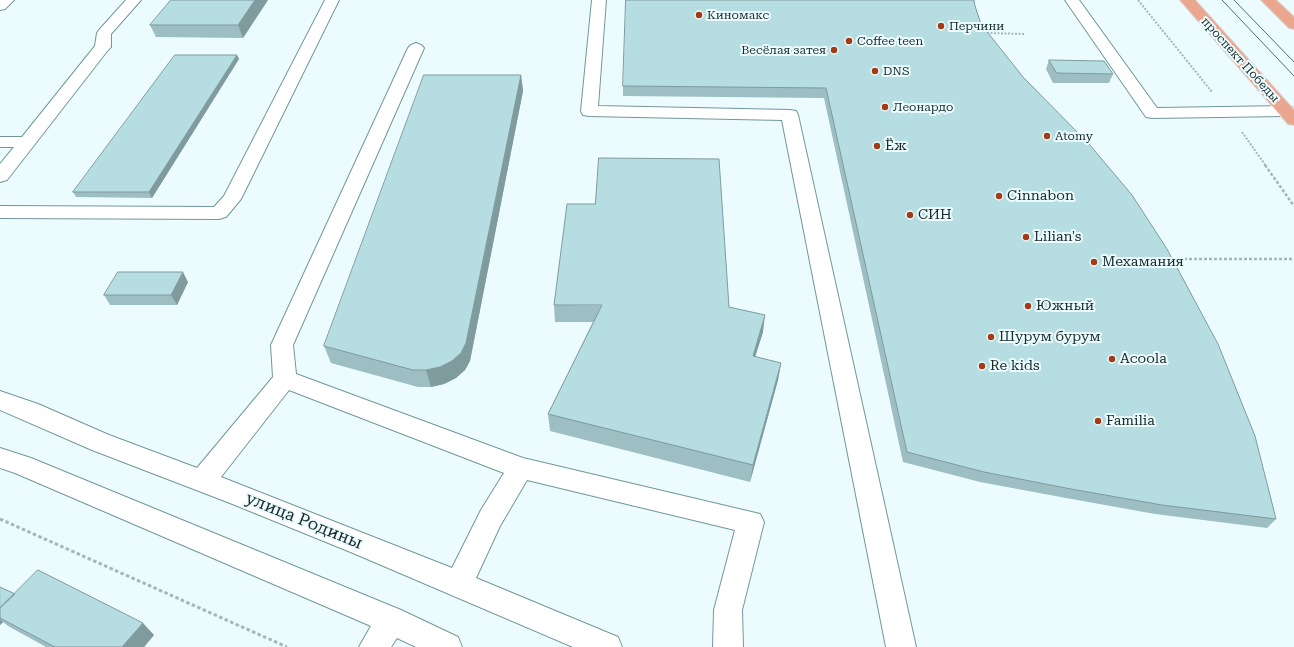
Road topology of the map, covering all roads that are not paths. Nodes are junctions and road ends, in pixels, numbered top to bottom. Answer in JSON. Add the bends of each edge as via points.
{"nodes":[{"id":1,"x":6,"y":0,"type":"edge"},
{"id":2,"x":134,"y":0,"type":"edge"},
{"id":3,"x":332,"y":0,"type":"edge"},
{"id":4,"x":599,"y":0,"type":"edge"},
{"id":5,"x":1072,"y":0,"type":"edge"},
{"id":6,"x":1186,"y":0,"type":"edge"},
{"id":7,"x":1268,"y":0,"type":"edge"},
{"id":8,"x":0,"y":6,"type":"edge"},
{"id":9,"x":1294,"y":25,"type":"edge"},
{"id":10,"x":416,"y":48,"type":"dead end"},
{"id":11,"x":1290,"y":116,"type":"edge"},
{"id":12,"x":0,"y":142,"type":"edge"},
{"id":13,"x":26,"y":142,"type":"junction"},
{"id":14,"x":0,"y":176,"type":"edge"},
{"id":15,"x":0,"y":212,"type":"edge"},
{"id":16,"x":285,"y":379,"type":"junction"},
{"id":17,"x":0,"y":400,"type":"edge"},
{"id":18,"x":7,"y":466,"type":"edge"},
{"id":19,"x":522,"y":468,"type":"junction"},
{"id":20,"x":203,"y":480,"type":"junction"},
{"id":21,"x":459,"y":583,"type":"junction"},
{"id":22,"x":391,"y":620,"type":"junction"},
{"id":23,"x":374,"y":647,"type":"edge"},
{"id":24,"x":447,"y":647,"type":"edge"},
{"id":25,"x":607,"y":647,"type":"edge"},
{"id":26,"x":728,"y":647,"type":"edge"},
{"id":27,"x":902,"y":647,"type":"edge"}],
"edges":[{"from":1,"to":8,"type":"street"},
{"from":2,"to":13,"type":"street","via":[[104,33],[103,47]]},
{"from":3,"to":15,"type":"street","via":[[232,199],[218,213]]},
{"from":4,"to":27,"type":"street","via":[[588,111],[790,115]]},
{"from":5,"to":11,"type":"street","via":[[1152,113]]},
{"from":6,"to":11,"type":"main road","name":"проспект Победы"},
{"from":7,"to":9,"type":"main road"},
{"from":10,"to":16,"type":"street","via":[[282,345]]},
{"from":12,"to":13,"type":"street"},
{"from":13,"to":14,"type":"street"},
{"from":16,"to":19,"type":"street"},
{"from":16,"to":20,"type":"street"},
{"from":17,"to":20,"type":"street","name":"улица Родины","via":[[86,437]]},
{"from":18,"to":22,"type":"street"},
{"from":19,"to":21,"type":"street","via":[[490,518]]},
{"from":19,"to":26,"type":"street","via":[[751,522],[728,610]]},
{"from":20,"to":21,"type":"street","name":"улица Родины"},
{"from":21,"to":25,"type":"street","name":"улица Родины"},
{"from":22,"to":23,"type":"street"},
{"from":22,"to":24,"type":"street"}]}
